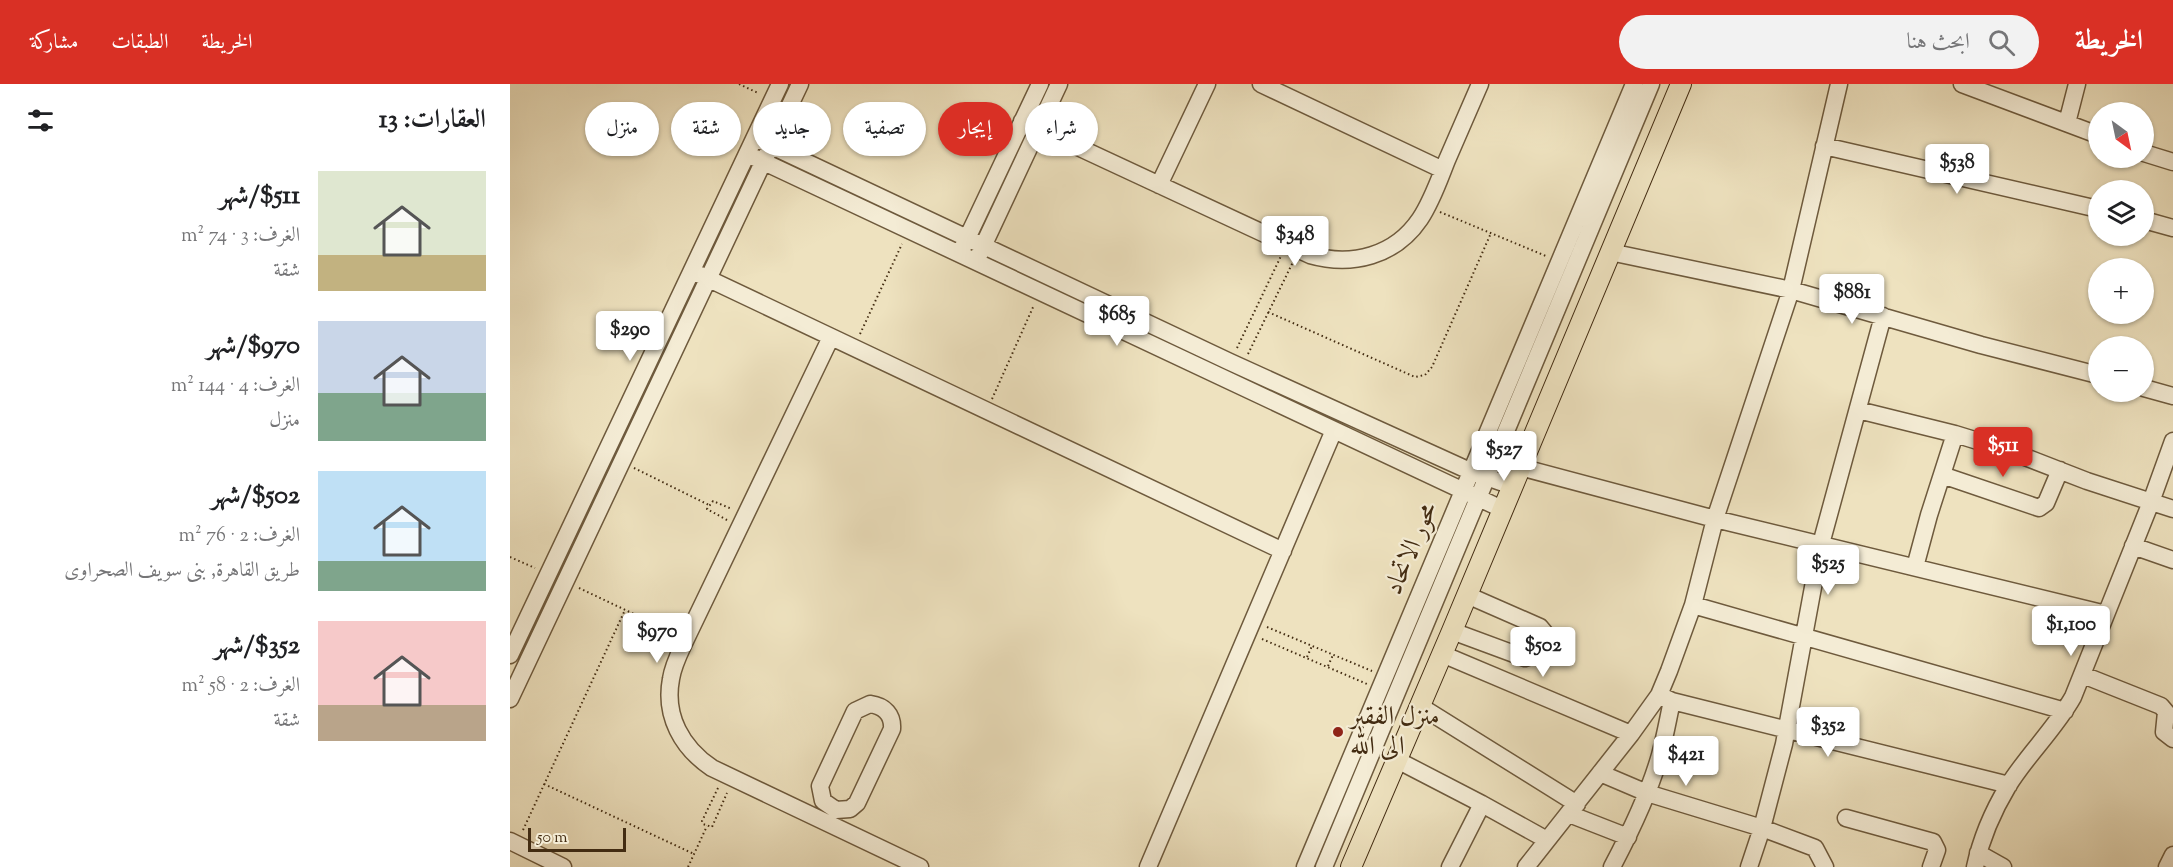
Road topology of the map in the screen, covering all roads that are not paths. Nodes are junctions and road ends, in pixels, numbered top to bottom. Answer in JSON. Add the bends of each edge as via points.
{"nodes":[{"id":1,"x":780,"y":84,"type":"edge"},
{"id":2,"x":800,"y":84,"type":"edge"},
{"id":3,"x":1040,"y":84,"type":"edge"},
{"id":4,"x":1059,"y":84,"type":"edge"},
{"id":5,"x":1207,"y":84,"type":"edge"},
{"id":6,"x":1261,"y":84,"type":"edge"},
{"id":7,"x":1480,"y":84,"type":"edge"},
{"id":8,"x":1634,"y":84,"type":"edge"},
{"id":9,"x":1652,"y":84,"type":"edge"},
{"id":10,"x":1681,"y":84,"type":"edge"},
{"id":11,"x":1839,"y":84,"type":"edge"},
{"id":12,"x":1962,"y":84,"type":"edge"},
{"id":13,"x":2077,"y":84,"type":"edge"},
{"id":14,"x":772,"y":102,"type":"edge"},
{"id":15,"x":792,"y":102,"type":"edge"},
{"id":16,"x":1051,"y":102,"type":"edge"},
{"id":17,"x":1022,"y":121,"type":"junction"},
{"id":18,"x":1025,"y":122,"type":"edge"},
{"id":19,"x":2067,"y":123,"type":"junction"},
{"id":20,"x":2088,"y":131,"type":"edge"},
{"id":21,"x":753,"y":142,"type":"edge"},
{"id":22,"x":1824,"y":146,"type":"junction"},
{"id":23,"x":747,"y":154,"type":"junction"},
{"id":24,"x":767,"y":156,"type":"edge"},
{"id":25,"x":790,"y":156,"type":"edge"},
{"id":26,"x":1025,"y":156,"type":"edge"},
{"id":27,"x":1096,"y":156,"type":"edge"},
{"id":28,"x":2154,"y":156,"type":"edge"},
{"id":29,"x":764,"y":162,"type":"junction"},
{"id":30,"x":2173,"y":162,"type":"edge"},
{"id":31,"x":1443,"y":170,"type":"junction"},
{"id":32,"x":1159,"y":185,"type":"junction"},
{"id":33,"x":2088,"y":207,"type":"edge"},
{"id":34,"x":2154,"y":223,"type":"edge"},
{"id":35,"x":2173,"y":228,"type":"edge"},
{"id":36,"x":963,"y":246,"type":"junction"},
{"id":37,"x":1610,"y":252,"type":"junction"},
{"id":38,"x":979,"y":254,"type":"junction"},
{"id":39,"x":692,"y":271,"type":"junction"},
{"id":40,"x":709,"y":279,"type":"junction"},
{"id":41,"x":1791,"y":290,"type":"junction"},
{"id":42,"x":1883,"y":316,"type":"junction"},
{"id":43,"x":831,"y":337,"type":"junction"},
{"id":44,"x":2088,"y":372,"type":"edge"},
{"id":45,"x":2154,"y":391,"type":"edge"},
{"id":46,"x":2173,"y":396,"type":"edge"},
{"id":47,"x":1858,"y":410,"type":"junction"},
{"id":48,"x":1334,"y":430,"type":"junction"},
{"id":49,"x":1955,"y":434,"type":"junction"},
{"id":50,"x":2173,"y":441,"type":"edge"},
{"id":51,"x":1520,"y":467,"type":"junction"},
{"id":52,"x":2060,"y":470,"type":"junction"},
{"id":53,"x":1480,"y":474,"type":"junction"},
{"id":54,"x":1942,"y":475,"type":"junction"},
{"id":55,"x":1512,"y":486,"type":"junction"},
{"id":56,"x":1471,"y":494,"type":"junction"},
{"id":57,"x":2151,"y":502,"type":"junction"},
{"id":58,"x":1502,"y":509,"type":"junction"},
{"id":59,"x":2173,"y":509,"type":"edge"},
{"id":60,"x":1715,"y":519,"type":"junction"},
{"id":61,"x":1821,"y":544,"type":"junction"},
{"id":62,"x":2133,"y":546,"type":"junction"},
{"id":63,"x":1283,"y":551,"type":"junction"},
{"id":64,"x":2173,"y":560,"type":"edge"},
{"id":65,"x":1915,"y":567,"type":"junction"},
{"id":66,"x":1467,"y":595,"type":"junction"},
{"id":67,"x":1693,"y":605,"type":"junction"},
{"id":68,"x":2106,"y":614,"type":"junction"},
{"id":69,"x":1452,"y":631,"type":"junction"},
{"id":70,"x":1802,"y":638,"type":"junction"},
{"id":71,"x":1442,"y":654,"type":"junction"},
{"id":72,"x":510,"y":655,"type":"edge"},
{"id":73,"x":2083,"y":675,"type":"junction"},
{"id":74,"x":514,"y":678,"type":"edge"},
{"id":75,"x":1665,"y":698,"type":"junction"},
{"id":76,"x":510,"y":699,"type":"edge"},
{"id":77,"x":1420,"y":706,"type":"junction"},
{"id":78,"x":2065,"y":711,"type":"junction"},
{"id":79,"x":1787,"y":730,"type":"junction"},
{"id":80,"x":1631,"y":734,"type":"junction"},
{"id":81,"x":2173,"y":738,"type":"edge"},
{"id":82,"x":1396,"y":760,"type":"junction"},
{"id":83,"x":1600,"y":773,"type":"junction"},
{"id":84,"x":2008,"y":785,"type":"junction"},
{"id":85,"x":1647,"y":793,"type":"junction"},
{"id":86,"x":1482,"y":804,"type":"junction"},
{"id":87,"x":1573,"y":809,"type":"junction"},
{"id":88,"x":827,"y":815,"type":"junction"},
{"id":89,"x":1846,"y":818,"type":"dead end"},
{"id":90,"x":1762,"y":828,"type":"junction"},
{"id":91,"x":1628,"y":837,"type":"junction"},
{"id":92,"x":1547,"y":840,"type":"junction"},
{"id":93,"x":513,"y":843,"type":"edge"},
{"id":94,"x":2173,"y":855,"type":"edge"},
{"id":95,"x":1976,"y":860,"type":"edge"},
{"id":96,"x":563,"y":867,"type":"edge"},
{"id":97,"x":920,"y":867,"type":"edge"},
{"id":98,"x":1148,"y":867,"type":"edge"},
{"id":99,"x":1305,"y":867,"type":"edge"},
{"id":100,"x":1324,"y":867,"type":"edge"},
{"id":101,"x":1351,"y":867,"type":"edge"},
{"id":102,"x":1450,"y":867,"type":"edge"},
{"id":103,"x":1526,"y":867,"type":"edge"},
{"id":104,"x":1612,"y":867,"type":"edge"},
{"id":105,"x":1749,"y":867,"type":"edge"},
{"id":106,"x":1825,"y":867,"type":"edge"},
{"id":107,"x":1931,"y":867,"type":"edge"},
{"id":108,"x":2003,"y":867,"type":"edge"},
{"id":109,"x":2167,"y":867,"type":"edge"}],
"edges":[{"from":1,"to":14,"type":"street"},
{"from":2,"to":15,"type":"street"},
{"from":3,"to":17,"type":"street"},
{"from":4,"to":16,"type":"street"},
{"from":5,"to":32,"type":"street"},
{"from":6,"to":31,"type":"street"},
{"from":7,"to":31,"type":"street"},
{"from":8,"to":53,"type":"street","name":"محور الاتحاد","via":[[1560,261]]},
{"from":9,"to":53,"type":"street","name":"محور الاتحاد"},
{"from":10,"to":37,"type":"main road"},
{"from":11,"to":22,"type":"street"},
{"from":12,"to":19,"type":"street"},
{"from":13,"to":19,"type":"street"},
{"from":17,"to":18,"type":"street"},
{"from":17,"to":36,"type":"street"},
{"from":19,"to":20,"type":"street"},
{"from":21,"to":23,"type":"street"},
{"from":22,"to":33,"type":"street"},
{"from":22,"to":41,"type":"street"},
{"from":23,"to":29,"type":"street"},
{"from":23,"to":39,"type":"street"},
{"from":24,"to":29,"type":"street"},
{"from":25,"to":36,"type":"street"},
{"from":26,"to":38,"type":"street"},
{"from":27,"to":32,"type":"street"},
{"from":28,"to":30,"type":"street"},
{"from":29,"to":36,"type":"street","via":[[908,230]]},
{"from":29,"to":40,"type":"street"},
{"from":31,"to":32,"type":"street","via":[[1427,207],[1404,237],[1372,256],[1347,261],[1316,257]]},
{"from":34,"to":35,"type":"street"},
{"from":36,"to":38,"type":"street"},
{"from":37,"to":41,"type":"street"},
{"from":37,"to":51,"type":"main road"},
{"from":38,"to":48,"type":"street","via":[[1040,292]]},
{"from":38,"to":53,"type":"street"},
{"from":39,"to":40,"type":"street"},
{"from":39,"to":72,"type":"street"},
{"from":40,"to":43,"type":"street"},
{"from":40,"to":74,"type":"street","via":[[565,582]]},
{"from":41,"to":42,"type":"street"},
{"from":41,"to":60,"type":"street"},
{"from":42,"to":44,"type":"street"},
{"from":42,"to":47,"type":"street"},
{"from":43,"to":63,"type":"street"},
{"from":43,"to":88,"type":"street","via":[[686,639],[669,691],[677,730],[701,761]]},
{"from":45,"to":46,"type":"street"},
{"from":47,"to":49,"type":"street"},
{"from":47,"to":61,"type":"street"},
{"from":48,"to":56,"type":"street"},
{"from":48,"to":63,"type":"street"},
{"from":49,"to":52,"type":"street"},
{"from":49,"to":54,"type":"street"},
{"from":50,"to":57,"type":"street"},
{"from":51,"to":55,"type":"main road"},
{"from":51,"to":60,"type":"street"},
{"from":52,"to":54,"type":"street","via":[[2046,503],[2039,508]]},
{"from":52,"to":57,"type":"street"},
{"from":53,"to":55,"type":"street"},
{"from":53,"to":56,"type":"street","name":"محور الاتحاد"},
{"from":54,"to":65,"type":"street"},
{"from":55,"to":58,"type":"main road"},
{"from":56,"to":58,"type":"street"},
{"from":56,"to":99,"type":"street","name":"محور الاتحاد","via":[[1383,683]]},
{"from":56,"to":100,"type":"street","name":"محور الاتحاد"},
{"from":57,"to":59,"type":"street"},
{"from":57,"to":62,"type":"street"},
{"from":58,"to":66,"type":"main road"},
{"from":60,"to":61,"type":"street"},
{"from":60,"to":67,"type":"street"},
{"from":61,"to":65,"type":"street"},
{"from":61,"to":70,"type":"street"},
{"from":62,"to":64,"type":"street"},
{"from":62,"to":68,"type":"street"},
{"from":63,"to":98,"type":"street"},
{"from":65,"to":68,"type":"street"},
{"from":66,"to":69,"type":"main road"},
{"from":66,"to":69,"type":"street","via":[[1540,627],[1544,639],[1536,654],[1525,658]]},
{"from":67,"to":70,"type":"street"},
{"from":67,"to":75,"type":"street"},
{"from":68,"to":73,"type":"street"},
{"from":69,"to":71,"type":"main road"},
{"from":70,"to":78,"type":"street"},
{"from":70,"to":79,"type":"street"},
{"from":71,"to":77,"type":"main road"},
{"from":71,"to":80,"type":"street"},
{"from":73,"to":78,"type":"street"},
{"from":73,"to":81,"type":"street","via":[[2161,706],[2166,712],[2164,732]]},
{"from":74,"to":76,"type":"street"},
{"from":75,"to":79,"type":"street"},
{"from":75,"to":80,"type":"street"},
{"from":75,"to":85,"type":"street","via":[[1659,756]]},
{"from":77,"to":82,"type":"main road"},
{"from":77,"to":87,"type":"street"},
{"from":78,"to":84,"type":"street"},
{"from":79,"to":84,"type":"street"},
{"from":79,"to":90,"type":"street"},
{"from":80,"to":83,"type":"street"},
{"from":82,"to":86,"type":"street"},
{"from":82,"to":101,"type":"main road"},
{"from":83,"to":85,"type":"street"},
{"from":83,"to":87,"type":"street"},
{"from":84,"to":95,"type":"street"},
{"from":85,"to":90,"type":"street"},
{"from":85,"to":91,"type":"street"},
{"from":86,"to":92,"type":"street"},
{"from":86,"to":102,"type":"street"},
{"from":87,"to":91,"type":"street"},
{"from":87,"to":92,"type":"street"},
{"from":88,"to":88,"type":"street","via":[[857,803],[892,729],[889,714],[881,707],[870,704],[855,711],[820,786]]},
{"from":88,"to":97,"type":"street"},
{"from":89,"to":107,"type":"street","via":[[1933,842],[1937,850]]},
{"from":90,"to":105,"type":"street"},
{"from":90,"to":106,"type":"street","via":[[1815,849]]},
{"from":91,"to":104,"type":"street"},
{"from":92,"to":103,"type":"street"},
{"from":93,"to":96,"type":"street"},
{"from":94,"to":109,"type":"street"},
{"from":95,"to":108,"type":"street"}]}
